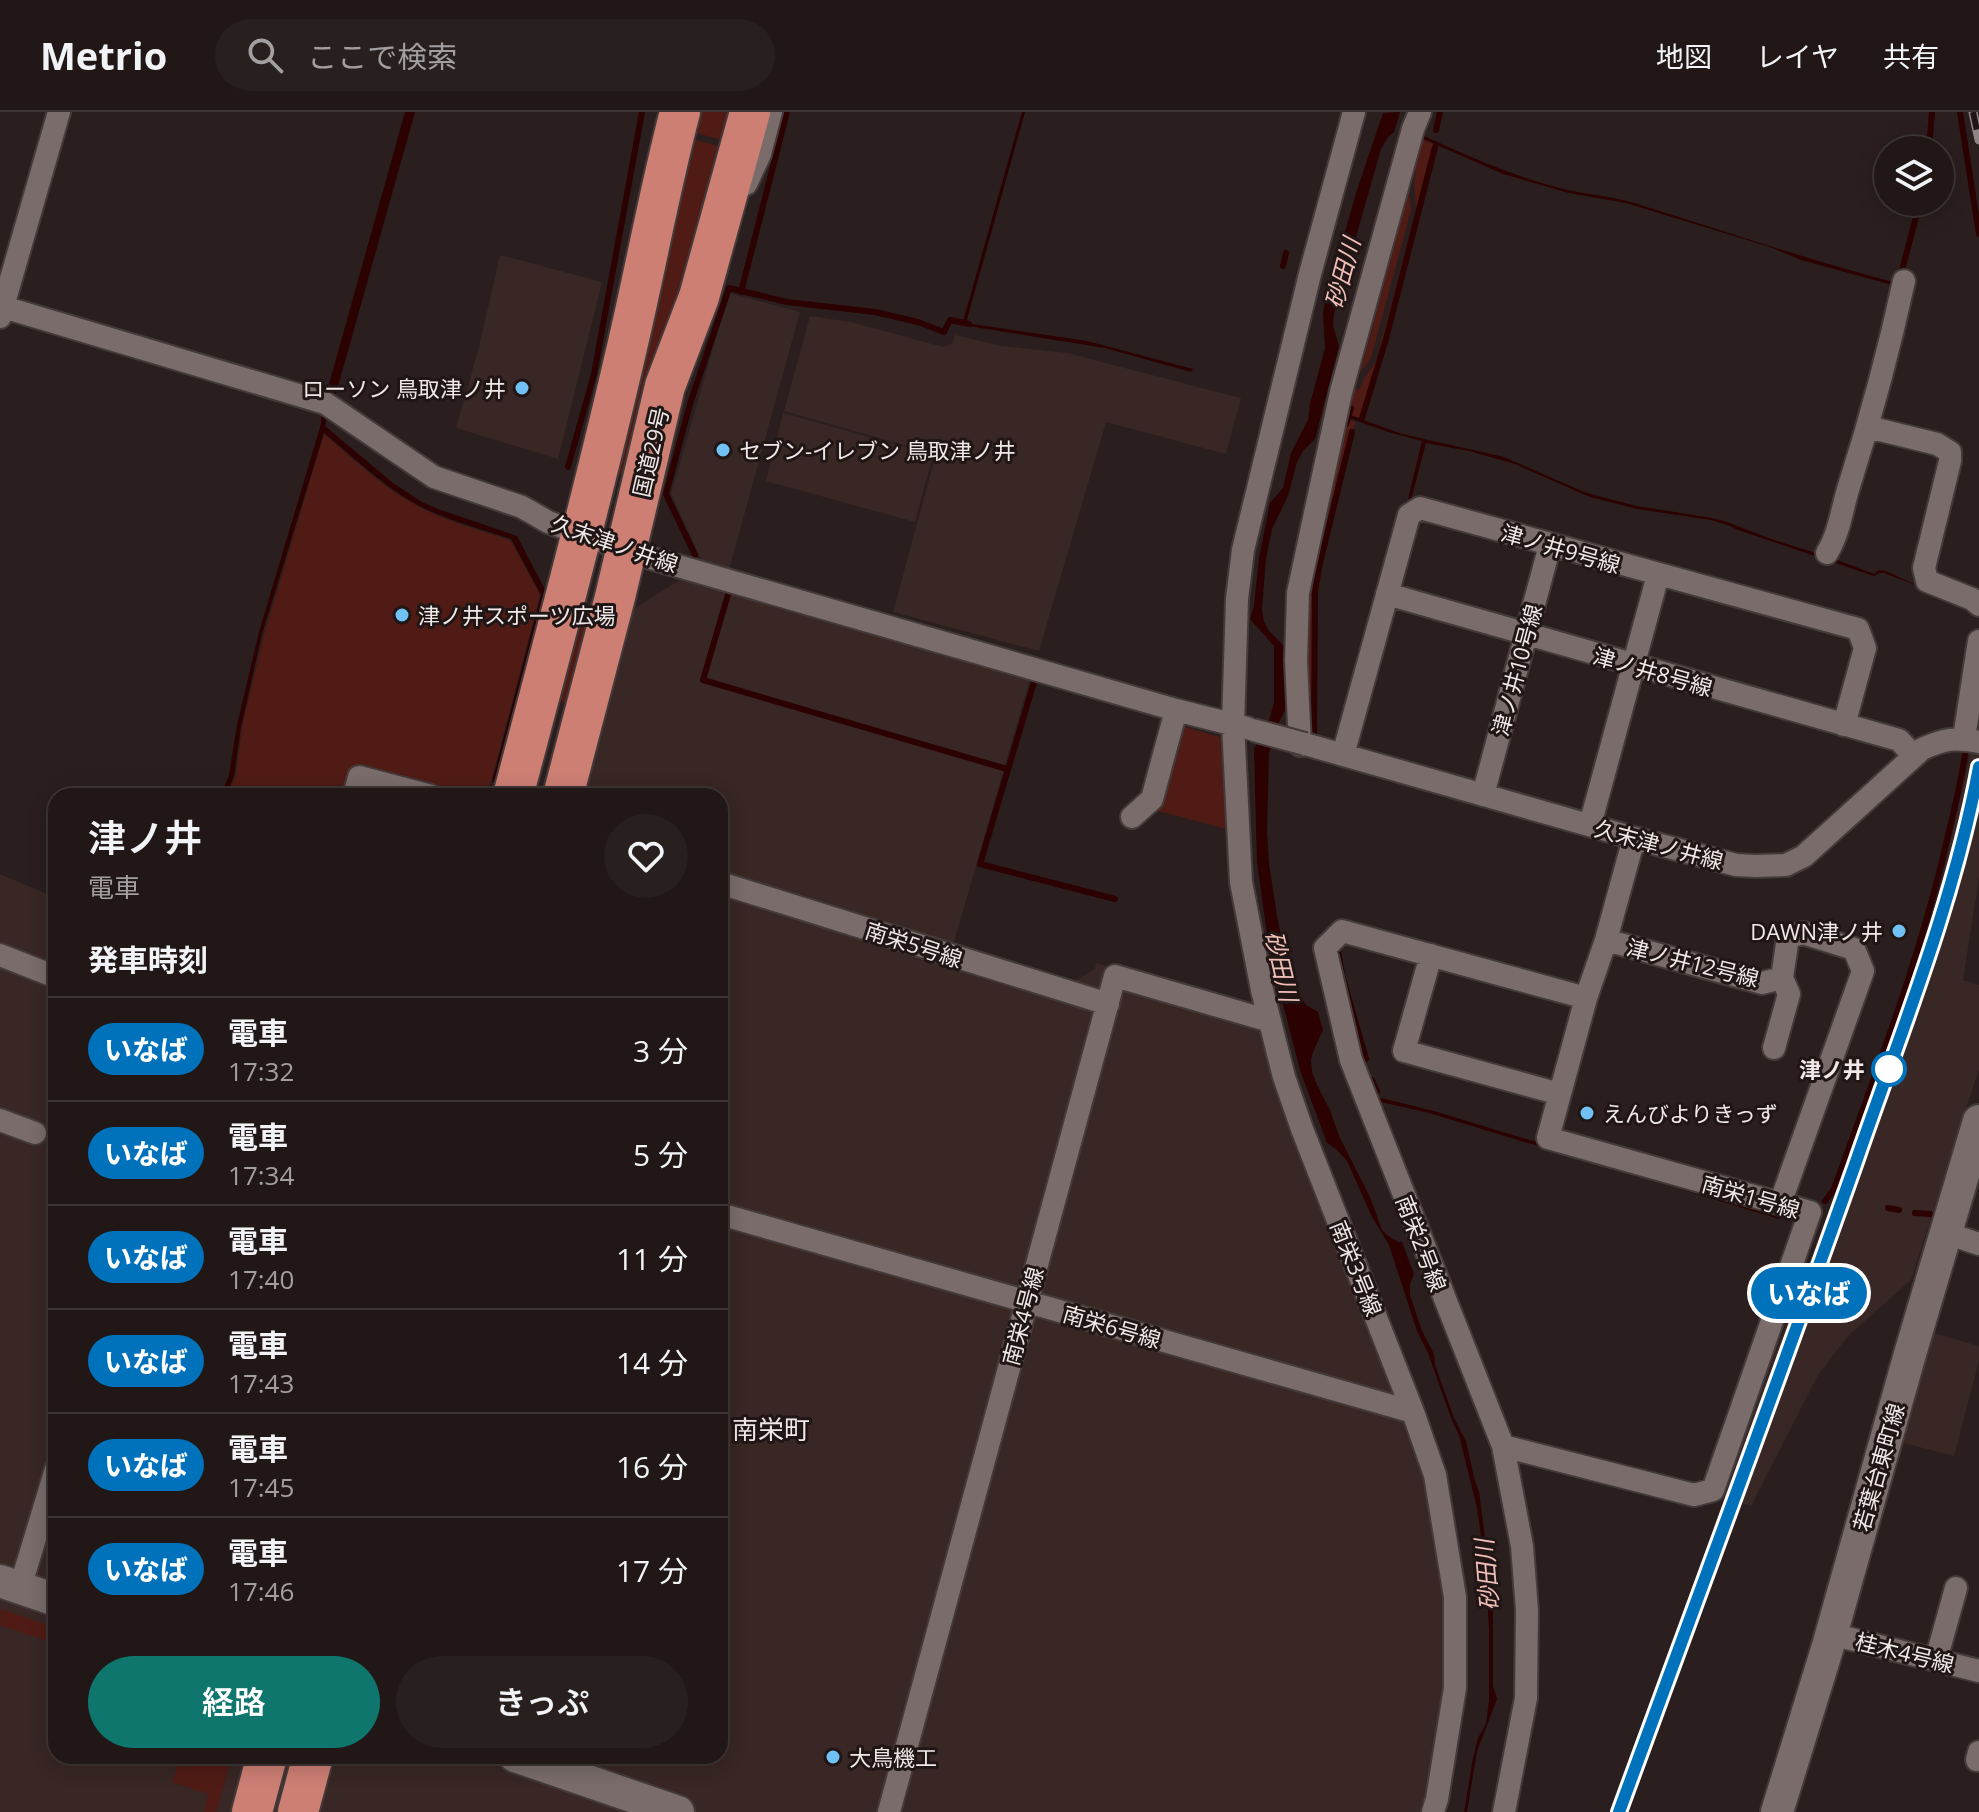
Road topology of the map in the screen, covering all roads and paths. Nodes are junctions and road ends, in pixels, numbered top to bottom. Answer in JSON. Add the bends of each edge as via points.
{"nodes":[{"id":1,"x":59,"y":112,"type":"edge"},
{"id":2,"x":663,"y":112,"type":"edge"},
{"id":3,"x":680,"y":112,"type":"edge"},
{"id":4,"x":750,"y":112,"type":"edge"},
{"id":5,"x":771,"y":112,"type":"edge"},
{"id":6,"x":1352,"y":112,"type":"edge"},
{"id":7,"x":1420,"y":112,"type":"edge"},
{"id":8,"x":717,"y":233,"type":"junction"},
{"id":9,"x":1904,"y":281,"type":"dead end"},
{"id":10,"x":1,"y":310,"type":"edge"},
{"id":11,"x":628,"y":342,"type":"junction"},
{"id":12,"x":1868,"y":427,"type":"junction"},
{"id":13,"x":581,"y":533,"type":"junction"},
{"id":14,"x":1550,"y":545,"type":"junction"},
{"id":15,"x":627,"y":549,"type":"junction"},
{"id":16,"x":1827,"y":553,"type":"dead end"},
{"id":17,"x":1658,"y":575,"type":"junction"},
{"id":18,"x":1387,"y":594,"type":"junction"},
{"id":19,"x":1979,"y":605,"type":"edge"},
{"id":20,"x":1526,"y":633,"type":"junction"},
{"id":21,"x":1979,"y":641,"type":"edge"},
{"id":22,"x":1635,"y":666,"type":"junction"},
{"id":23,"x":1176,"y":710,"type":"junction"},
{"id":24,"x":1844,"y":725,"type":"junction"},
{"id":25,"x":1243,"y":727,"type":"junction"},
{"id":26,"x":1971,"y":740,"type":"edge"},
{"id":27,"x":1303,"y":744,"type":"junction"},
{"id":28,"x":1343,"y":755,"type":"junction"},
{"id":29,"x":1914,"y":756,"type":"junction"},
{"id":30,"x":356,"y":788,"type":"edge"},
{"id":31,"x":401,"y":788,"type":"edge"},
{"id":32,"x":515,"y":788,"type":"edge"},
{"id":33,"x":565,"y":788,"type":"edge"},
{"id":34,"x":1483,"y":795,"type":"junction"},
{"id":35,"x":1132,"y":817,"type":"dead end"},
{"id":36,"x":1590,"y":825,"type":"junction"},
{"id":37,"x":1634,"y":838,"type":"junction"},
{"id":38,"x":728,"y":885,"type":"edge"},
{"id":39,"x":1606,"y":940,"type":"junction"},
{"id":40,"x":0,"y":955,"type":"edge"},
{"id":41,"x":1431,"y":955,"type":"junction"},
{"id":42,"x":48,"y":974,"type":"edge"},
{"id":43,"x":1782,"y":978,"type":"junction"},
{"id":44,"x":1586,"y":998,"type":"junction"},
{"id":45,"x":1108,"y":1004,"type":"junction"},
{"id":46,"x":1270,"y":1021,"type":"junction"},
{"id":47,"x":1774,"y":1048,"type":"dead end"},
{"id":48,"x":1560,"y":1094,"type":"junction"},
{"id":49,"x":0,"y":1120,"type":"edge"},
{"id":50,"x":1979,"y":1121,"type":"edge"},
{"id":51,"x":35,"y":1133,"type":"dead end"},
{"id":52,"x":1780,"y":1204,"type":"junction"},
{"id":53,"x":728,"y":1216,"type":"edge"},
{"id":54,"x":1946,"y":1233,"type":"junction"},
{"id":55,"x":1979,"y":1244,"type":"edge"},
{"id":56,"x":1026,"y":1302,"type":"junction"},
{"id":57,"x":1413,"y":1412,"type":"junction"},
{"id":58,"x":1503,"y":1446,"type":"junction"},
{"id":59,"x":48,"y":1489,"type":"edge"},
{"id":60,"x":10,"y":1584,"type":"edge"},
{"id":61,"x":1956,"y":1588,"type":"dead end"},
{"id":62,"x":48,"y":1597,"type":"edge"},
{"id":63,"x":1831,"y":1634,"type":"junction"},
{"id":64,"x":1936,"y":1660,"type":"junction"},
{"id":65,"x":1979,"y":1671,"type":"edge"},
{"id":66,"x":265,"y":1764,"type":"edge"},
{"id":67,"x":311,"y":1764,"type":"edge"},
{"id":68,"x":538,"y":1764,"type":"edge"},
{"id":69,"x":252,"y":1812,"type":"edge"},
{"id":70,"x":298,"y":1812,"type":"edge"},
{"id":71,"x":678,"y":1812,"type":"edge"},
{"id":72,"x":889,"y":1812,"type":"edge"},
{"id":73,"x":1433,"y":1812,"type":"edge"},
{"id":74,"x":1504,"y":1812,"type":"edge"},
{"id":75,"x":1777,"y":1812,"type":"edge"}],
"edges":[{"from":1,"to":10,"type":"street"},
{"from":2,"to":11,"type":"street"},
{"from":3,"to":11,"type":"highway"},
{"from":4,"to":8,"type":"highway","name":"国道29号"},
{"from":5,"to":8,"type":"street","via":[[760,154],[739,201]]},
{"from":6,"to":25,"type":"street","name":"南栄3号線","via":[[1243,550],[1237,599]]},
{"from":7,"to":27,"type":"street","via":[[1341,392],[1298,593],[1296,661]]},
{"from":8,"to":15,"type":"highway","name":"国道29号","via":[[665,386]]},
{"from":9,"to":12,"type":"street"},
{"from":10,"to":13,"type":"street","name":"久末津ノ井線","via":[[325,403],[434,477]]},
{"from":11,"to":13,"type":"highway"},
{"from":12,"to":16,"type":"street"},
{"from":12,"to":19,"type":"street","via":[[1950,452],[1924,568],[1927,581]]},
{"from":13,"to":15,"type":"street","name":"久末津ノ井線"},
{"from":13,"to":32,"type":"highway"},
{"from":14,"to":17,"type":"street","name":"津ノ井9号線"},
{"from":14,"to":18,"type":"street","name":"津ノ井9号線","via":[[1420,508],[1409,515]]},
{"from":14,"to":20,"type":"street","name":"津ノ井10号線"},
{"from":15,"to":23,"type":"street","name":"久末津ノ井線"},
{"from":15,"to":33,"type":"highway","name":"国道29号"},
{"from":17,"to":22,"type":"street"},
{"from":17,"to":24,"type":"street","name":"津ノ井9号線","via":[[1858,629],[1865,648]]},
{"from":18,"to":20,"type":"street","name":"津ノ井8号線"},
{"from":18,"to":28,"type":"street","name":"津ノ井9号線"},
{"from":20,"to":22,"type":"street","name":"津ノ井8号線"},
{"from":20,"to":34,"type":"street","name":"津ノ井10号線"},
{"from":21,"to":26,"type":"street"},
{"from":22,"to":24,"type":"street","name":"津ノ井8号線"},
{"from":22,"to":36,"type":"street"},
{"from":23,"to":25,"type":"street","name":"久末津ノ井線"},
{"from":23,"to":35,"type":"street","via":[[1152,799]]},
{"from":24,"to":29,"type":"street","name":"津ノ井8号線","via":[[1899,740]]},
{"from":25,"to":27,"type":"street","name":"久末津ノ井線","bridge":true},
{"from":25,"to":46,"type":"street","name":"南栄3号線","via":[[1241,882]]},
{"from":26,"to":29,"type":"street","name":"久末津ノ井線","via":[[1944,739]]},
{"from":27,"to":28,"type":"street","name":"久末津ノ井線"},
{"from":28,"to":34,"type":"street","name":"久末津ノ井線"},
{"from":29,"to":37,"type":"street","name":"久末津ノ井線","via":[[1812,851],[1786,865],[1736,865]]},
{"from":30,"to":31,"type":"street","via":[[359,777]]},
{"from":34,"to":36,"type":"street","name":"久末津ノ井線"},
{"from":36,"to":37,"type":"street","name":"久末津ノ井線"},
{"from":37,"to":39,"type":"street","name":"南栄1号線"},
{"from":38,"to":45,"type":"street","name":"南栄5号線"},
{"from":39,"to":43,"type":"street","name":"津ノ井12号線","via":[[1762,983]]},
{"from":39,"to":44,"type":"street","name":"南栄1号線"},
{"from":40,"to":42,"type":"street"},
{"from":41,"to":44,"type":"street","name":"南栄2号線"},
{"from":41,"to":48,"type":"street","via":[[1404,1051]]},
{"from":41,"to":58,"type":"street","name":"南栄2号線","via":[[1342,931],[1325,948],[1351,1060]]},
{"from":43,"to":47,"type":"street","via":[[1789,994]]},
{"from":43,"to":52,"type":"street","name":"津ノ井12号線","via":[[1788,937],[1803,933],[1854,949],[1863,971]]},
{"from":44,"to":48,"type":"street","name":"南栄1号線"},
{"from":45,"to":46,"type":"street","name":"南栄4号線","via":[[1115,976]]},
{"from":45,"to":56,"type":"street","name":"南栄4号線"},
{"from":46,"to":57,"type":"street","name":"南栄3号線","via":[[1302,1129]]},
{"from":48,"to":52,"type":"street","name":"南栄1号線","via":[[1548,1138]]},
{"from":49,"to":51,"type":"street"},
{"from":50,"to":54,"type":"main road","name":"若葉台東町線"},
{"from":52,"to":58,"type":"street","name":"南栄1号線","via":[[1810,1212],[1713,1490],[1694,1495]]},
{"from":53,"to":56,"type":"street","name":"南栄6号線"},
{"from":54,"to":55,"type":"street"},
{"from":54,"to":63,"type":"main road","name":"若葉台東町線"},
{"from":56,"to":57,"type":"street","name":"南栄6号線"},
{"from":56,"to":72,"type":"street","name":"南栄4号線"},
{"from":57,"to":73,"type":"street","name":"南栄3号線","via":[[1435,1475],[1455,1597],[1455,1688]]},
{"from":58,"to":74,"type":"street","name":"南栄2号線","via":[[1522,1546],[1527,1610],[1526,1698]]},
{"from":59,"to":60,"type":"street"},
{"from":60,"to":62,"type":"main road"},
{"from":61,"to":64,"type":"street"},
{"from":63,"to":64,"type":"street","name":"桂木4号線"},
{"from":63,"to":75,"type":"main road","name":"若葉台東町線"},
{"from":64,"to":65,"type":"street","name":"桂木4号線"},
{"from":66,"to":69,"type":"highway"},
{"from":67,"to":70,"type":"highway"},
{"from":68,"to":71,"type":"main road"}]}
